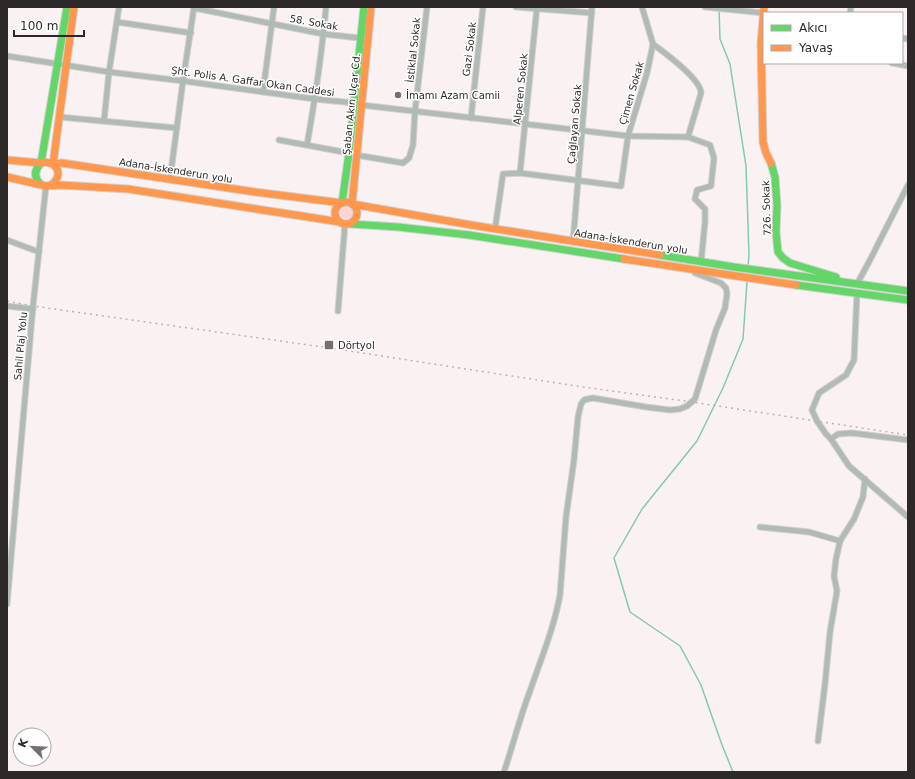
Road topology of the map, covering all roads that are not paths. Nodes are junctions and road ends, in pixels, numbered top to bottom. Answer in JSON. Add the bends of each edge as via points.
{"nodes":[{"id":1,"x":67,"y":7,"type":"edge"},
{"id":2,"x":74,"y":7,"type":"edge"},
{"id":3,"x":119,"y":7,"type":"edge"},
{"id":4,"x":194,"y":7,"type":"edge"},
{"id":5,"x":274,"y":7,"type":"edge"},
{"id":6,"x":326,"y":7,"type":"edge"},
{"id":7,"x":364,"y":7,"type":"edge"},
{"id":8,"x":371,"y":7,"type":"edge"},
{"id":9,"x":427,"y":7,"type":"edge"},
{"id":10,"x":483,"y":7,"type":"edge"},
{"id":11,"x":516,"y":7,"type":"edge"},
{"id":12,"x":592,"y":7,"type":"edge"},
{"id":13,"x":642,"y":7,"type":"edge"},
{"id":14,"x":705,"y":7,"type":"edge"},
{"id":15,"x":537,"y":8,"type":"edge"},
{"id":16,"x":764,"y":11,"type":"edge"},
{"id":17,"x":592,"y":13,"type":"junction"},
{"id":18,"x":117,"y":22,"type":"junction"},
{"id":19,"x":272,"y":23,"type":"junction"},
{"id":20,"x":191,"y":33,"type":"junction"},
{"id":21,"x":323,"y":34,"type":"junction"},
{"id":22,"x":360,"y":38,"type":"junction"},
{"id":23,"x":763,"y":41,"type":"edge"},
{"id":24,"x":654,"y":44,"type":"junction"},
{"id":25,"x":7,"y":56,"type":"edge"},
{"id":26,"x":58,"y":64,"type":"junction"},
{"id":27,"x":897,"y":64,"type":"edge"},
{"id":28,"x":66,"y":65,"type":"junction"},
{"id":29,"x":908,"y":66,"type":"edge"},
{"id":30,"x":108,"y":72,"type":"junction"},
{"id":31,"x":183,"y":81,"type":"junction"},
{"id":32,"x":263,"y":92,"type":"junction"},
{"id":33,"x":315,"y":99,"type":"junction"},
{"id":34,"x":357,"y":104,"type":"junction"},
{"id":35,"x":415,"y":112,"type":"junction"},
{"id":36,"x":59,"y":117,"type":"junction"},
{"id":37,"x":471,"y":118,"type":"junction"},
{"id":38,"x":104,"y":121,"type":"junction"},
{"id":39,"x":526,"y":124,"type":"junction"},
{"id":40,"x":177,"y":128,"type":"junction"},
{"id":41,"x":583,"y":131,"type":"junction"},
{"id":42,"x":628,"y":136,"type":"junction"},
{"id":43,"x":688,"y":137,"type":"junction"},
{"id":44,"x":279,"y":140,"type":"dead end"},
{"id":45,"x":307,"y":145,"type":"junction"},
{"id":46,"x":352,"y":154,"type":"junction"},
{"id":47,"x":7,"y":160,"type":"edge"},
{"id":48,"x":41,"y":163,"type":"junction"},
{"id":49,"x":53,"y":164,"type":"junction"},
{"id":50,"x":520,"y":173,"type":"junction"},
{"id":51,"x":7,"y":177,"type":"edge"},
{"id":52,"x":170,"y":180,"type":"junction"},
{"id":53,"x":578,"y":181,"type":"junction"},
{"id":54,"x":908,"y":184,"type":"edge"},
{"id":55,"x":46,"y":185,"type":"junction"},
{"id":56,"x":342,"y":203,"type":"junction"},
{"id":57,"x":352,"y":204,"type":"junction"},
{"id":58,"x":345,"y":223,"type":"junction"},
{"id":59,"x":495,"y":229,"type":"junction"},
{"id":60,"x":7,"y":240,"type":"edge"},
{"id":61,"x":573,"y":242,"type":"junction"},
{"id":62,"x":39,"y":252,"type":"junction"},
{"id":63,"x":701,"y":262,"type":"junction"},
{"id":64,"x":687,"y":269,"type":"junction"},
{"id":65,"x":857,"y":284,"type":"junction"},
{"id":66,"x":908,"y":291,"type":"edge"},
{"id":67,"x":858,"y":293,"type":"junction"},
{"id":68,"x":908,"y":300,"type":"edge"},
{"id":69,"x":7,"y":306,"type":"edge"},
{"id":70,"x":33,"y":309,"type":"junction"},
{"id":71,"x":338,"y":311,"type":"dead end"},
{"id":72,"x":831,"y":439,"type":"junction"},
{"id":73,"x":908,"y":440,"type":"edge"},
{"id":74,"x":865,"y":479,"type":"junction"},
{"id":75,"x":7,"y":514,"type":"edge"},
{"id":76,"x":14,"y":515,"type":"junction"},
{"id":77,"x":908,"y":517,"type":"edge"},
{"id":78,"x":760,"y":528,"type":"dead end"},
{"id":79,"x":840,"y":541,"type":"junction"},
{"id":80,"x":7,"y":604,"type":"edge"},
{"id":81,"x":818,"y":741,"type":"dead end"},
{"id":82,"x":504,"y":772,"type":"edge"}],
"edges":[{"from":1,"to":26,"type":"main road"},
{"from":2,"to":28,"type":"main road"},
{"from":3,"to":18,"type":"street"},
{"from":4,"to":19,"type":"street","name":"58. Sokak"},
{"from":4,"to":20,"type":"street"},
{"from":5,"to":19,"type":"street"},
{"from":6,"to":21,"type":"street"},
{"from":7,"to":22,"type":"main road"},
{"from":8,"to":34,"type":"main road","name":"Şaban Akın Uçar Cd."},
{"from":9,"to":35,"type":"street","name":"İstiklal Sokak"},
{"from":10,"to":37,"type":"street","name":"Gazi Sokak"},
{"from":11,"to":15,"type":"street"},
{"from":12,"to":17,"type":"street","name":"Çağlayan Sokak"},
{"from":13,"to":24,"type":"street"},
{"from":14,"to":16,"type":"street"},
{"from":15,"to":17,"type":"street"},
{"from":15,"to":39,"type":"street","name":"Alperen Sokak"},
{"from":17,"to":41,"type":"street","name":"Çağlayan Sokak"},
{"from":18,"to":20,"type":"street"},
{"from":18,"to":30,"type":"street"},
{"from":19,"to":21,"type":"street","name":"58. Sokak"},
{"from":19,"to":32,"type":"street"},
{"from":20,"to":31,"type":"street"},
{"from":21,"to":22,"type":"street","name":"58. Sokak"},
{"from":21,"to":33,"type":"street"},
{"from":22,"to":34,"type":"main road"},
{"from":23,"to":65,"type":"main road","name":"726. Sokak","via":[[763,142],[775,177],[778,252],[790,263]]},
{"from":24,"to":42,"type":"street","name":"Çimen Sokak"},
{"from":24,"to":43,"type":"street","via":[[690,74],[701,89]]},
{"from":25,"to":26,"type":"street","name":"Şht. Polis A. Gaffar Okan Caddesi"},
{"from":26,"to":28,"type":"street","name":"Şht. Polis A. Gaffar Okan Caddesi"},
{"from":26,"to":48,"type":"main road"},
{"from":27,"to":29,"type":"street"},
{"from":28,"to":30,"type":"street","name":"Şht. Polis A. Gaffar Okan Caddesi"},
{"from":28,"to":36,"type":"main road"},
{"from":30,"to":31,"type":"street","name":"Şht. Polis A. Gaffar Okan Caddesi"},
{"from":30,"to":38,"type":"street"},
{"from":31,"to":32,"type":"street","name":"Şht. Polis A. Gaffar Okan Caddesi"},
{"from":31,"to":40,"type":"street"},
{"from":32,"to":33,"type":"street","name":"Şht. Polis A. Gaffar Okan Caddesi"},
{"from":33,"to":34,"type":"street","name":"Şht. Polis A. Gaffar Okan Caddesi"},
{"from":33,"to":45,"type":"street"},
{"from":34,"to":35,"type":"street","name":"Şht. Polis A. Gaffar Okan Caddesi"},
{"from":34,"to":46,"type":"main road","name":"Şaban Akın Uçar Cd."},
{"from":35,"to":37,"type":"street","name":"Şht. Polis A. Gaffar Okan Caddesi"},
{"from":35,"to":46,"type":"street","name":"İstiklal Sokak","via":[[413,145],[409,158],[402,163]]},
{"from":36,"to":38,"type":"street"},
{"from":36,"to":49,"type":"main road"},
{"from":37,"to":39,"type":"street","name":"Şht. Polis A. Gaffar Okan Caddesi"},
{"from":38,"to":40,"type":"street"},
{"from":39,"to":41,"type":"street","name":"Şht. Polis A. Gaffar Okan Caddesi"},
{"from":39,"to":50,"type":"street","name":"Alperen Sokak"},
{"from":40,"to":52,"type":"street"},
{"from":41,"to":42,"type":"street","name":"Şht. Polis A. Gaffar Okan Caddesi"},
{"from":41,"to":53,"type":"street","name":"Çağlayan Sokak"},
{"from":42,"to":43,"type":"street","name":"Şht. Polis A. Gaffar Okan Caddesi"},
{"from":42,"to":53,"type":"street","name":"Çimen Sokak","via":[[621,186]]},
{"from":43,"to":63,"type":"street","name":"Şht. Polis A. Gaffar Okan Caddesi","via":[[710,145],[714,158],[711,186],[696,190],[695,199],[705,209],[706,222]]},
{"from":44,"to":45,"type":"street","name":"İstiklal Sokak"},
{"from":45,"to":46,"type":"street","name":"İstiklal Sokak"},
{"from":46,"to":56,"type":"main road"},
{"from":46,"to":57,"type":"main road","name":"Şaban Akın Uçar Cd."},
{"from":47,"to":48,"type":"main road","name":"Adana-İskenderun yolu"},
{"from":48,"to":49,"type":"main road","name":"Adana-İskenderun yolu"},
{"from":48,"to":55,"type":"main road","via":[[36,169],[35,177]]},
{"from":49,"to":52,"type":"main road","name":"Adana-İskenderun yolu","via":[[62,163]]},
{"from":49,"to":55,"type":"main road","via":[[58,169],[57,180]]},
{"from":50,"to":53,"type":"street"},
{"from":50,"to":59,"type":"street","via":[[503,174]]},
{"from":51,"to":55,"type":"main road"},
{"from":52,"to":56,"type":"main road","name":"Adana-İskenderun yolu"},
{"from":53,"to":61,"type":"street","name":"Çağlayan Sokak"},
{"from":54,"to":65,"type":"street"},
{"from":55,"to":58,"type":"main road","via":[[128,189]]},
{"from":55,"to":62,"type":"street","name":"Sahil Plaj Yolu"},
{"from":56,"to":57,"type":"main road"},
{"from":56,"to":58,"type":"main road","via":[[338,205],[335,216]]},
{"from":57,"to":58,"type":"main road","via":[[357,216]]},
{"from":57,"to":59,"type":"main road","name":"Adana-İskenderun yolu"},
{"from":58,"to":64,"type":"main road","via":[[469,235]]},
{"from":58,"to":71,"type":"street"},
{"from":59,"to":61,"type":"main road","name":"Adana-İskenderun yolu"},
{"from":60,"to":62,"type":"street"},
{"from":61,"to":63,"type":"main road","name":"Adana-İskenderun yolu"},
{"from":62,"to":70,"type":"street","name":"Sahil Plaj Yolu"},
{"from":63,"to":65,"type":"main road","name":"Adana-İskenderun yolu"},
{"from":64,"to":67,"type":"main road"},
{"from":64,"to":82,"type":"street","via":[[722,283],[727,294],[725,308],[694,399],[680,409],[661,409],[593,398],[584,400],[581,404],[566,517],[558,607]]},
{"from":65,"to":66,"type":"main road","name":"Adana-İskenderun yolu"},
{"from":65,"to":67,"type":"main road"},
{"from":67,"to":68,"type":"main road"},
{"from":67,"to":72,"type":"street","via":[[854,360],[846,375],[819,393],[812,410]]},
{"from":69,"to":70,"type":"street"},
{"from":70,"to":76,"type":"street","name":"Sahil Plaj Yolu"},
{"from":72,"to":73,"type":"street","via":[[838,434],[852,433]]},
{"from":72,"to":74,"type":"street","via":[[849,466]]},
{"from":74,"to":77,"type":"street"},
{"from":74,"to":79,"type":"street","via":[[863,497],[854,519]]},
{"from":75,"to":76,"type":"street"},
{"from":76,"to":80,"type":"street","name":"Sahil Plaj Yolu"},
{"from":78,"to":79,"type":"street","via":[[809,532]]},
{"from":79,"to":81,"type":"street","via":[[834,576],[837,591]]}]}
